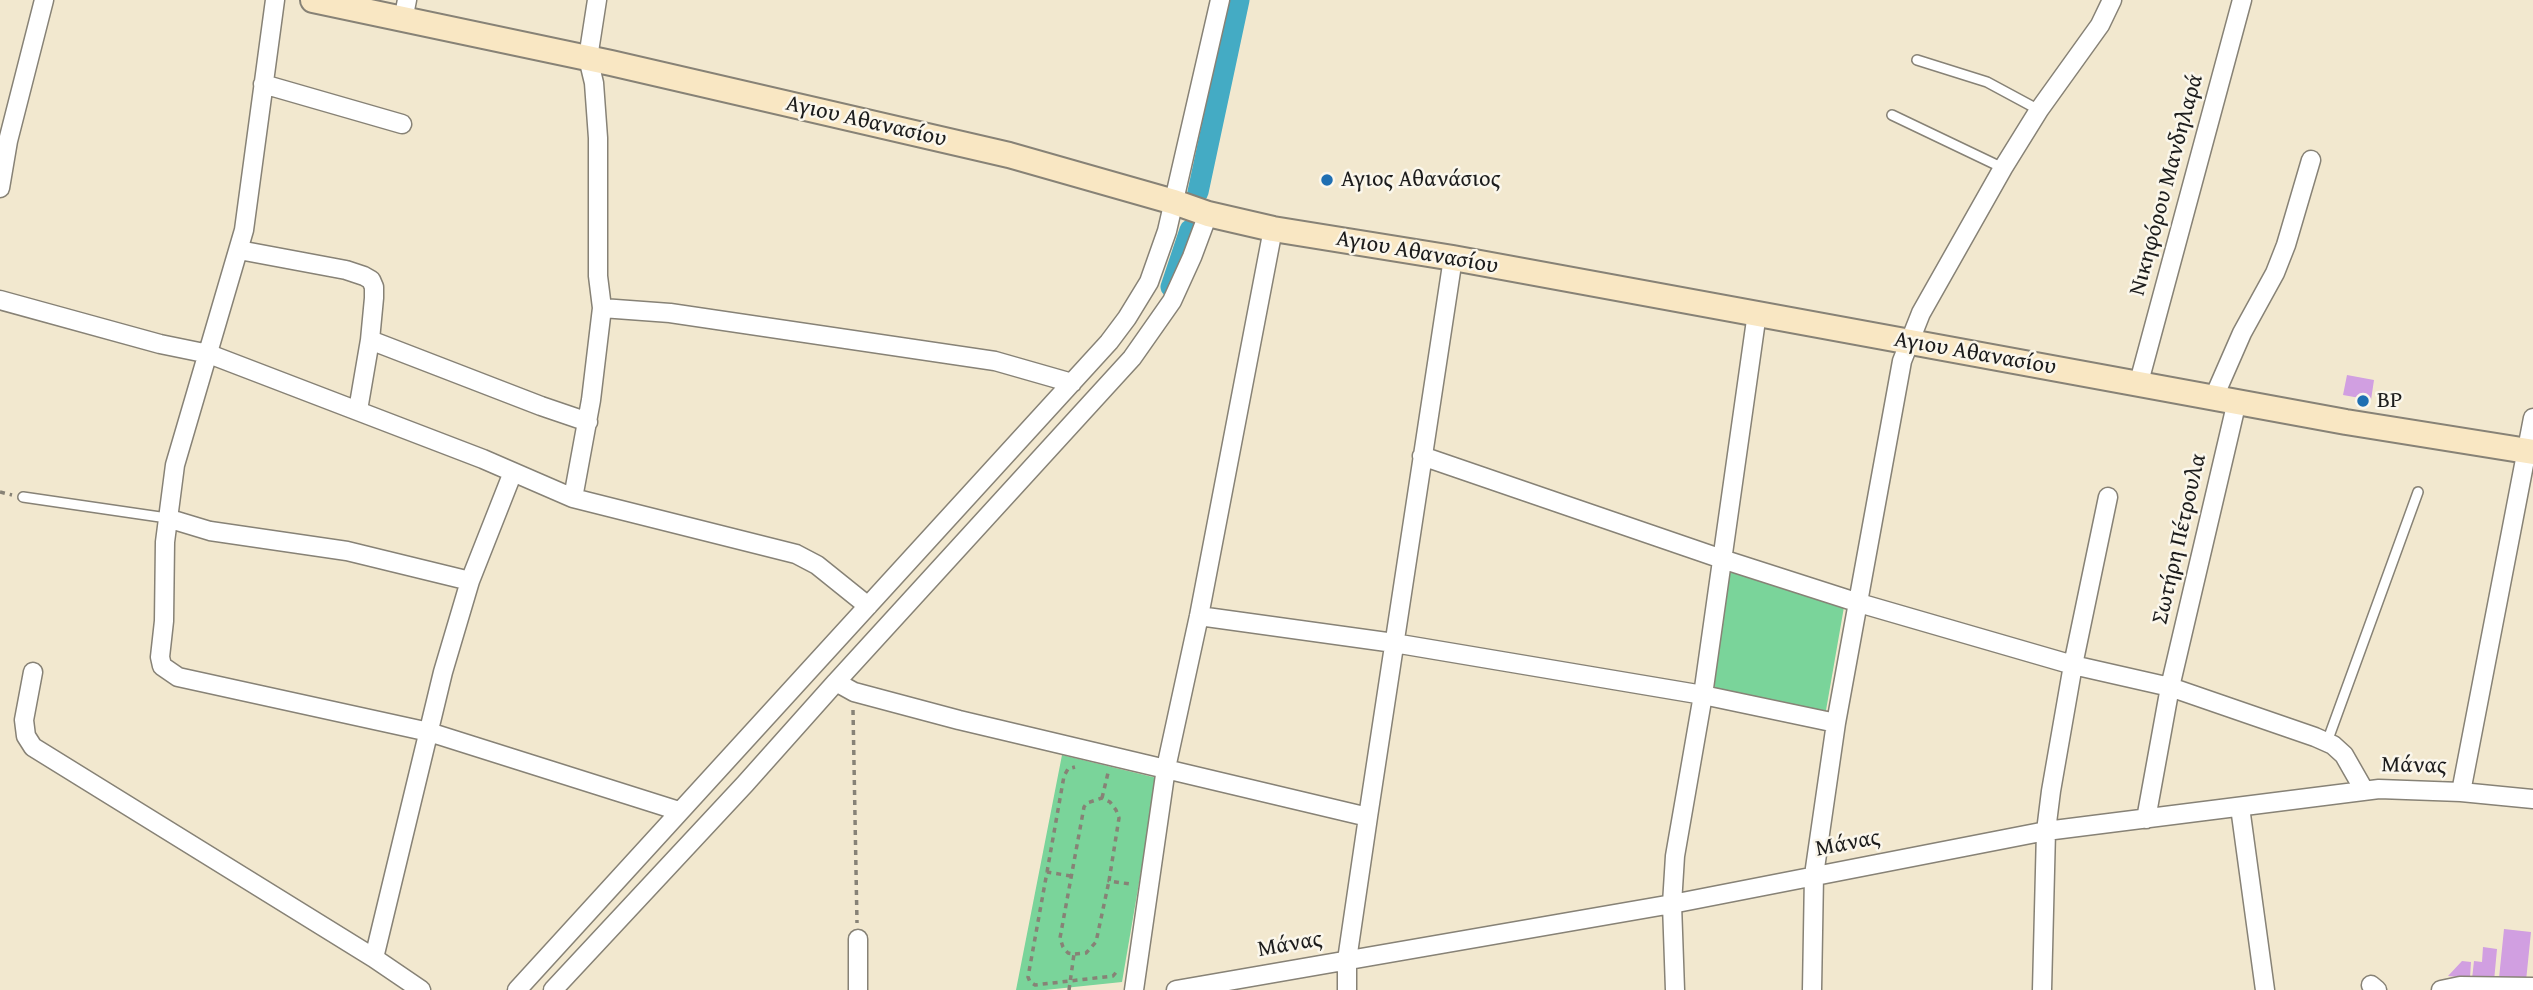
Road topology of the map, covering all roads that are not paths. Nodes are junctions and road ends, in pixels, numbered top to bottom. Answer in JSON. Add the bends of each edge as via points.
{"nodes":[{"id":1,"x":44,"y":0,"type":"edge"},
{"id":2,"x":275,"y":0,"type":"edge"},
{"id":3,"x":313,"y":0,"type":"edge"},
{"id":4,"x":597,"y":0,"type":"edge"},
{"id":5,"x":1220,"y":0,"type":"edge"},
{"id":6,"x":2112,"y":0,"type":"edge"},
{"id":7,"x":2242,"y":0,"type":"edge"},
{"id":8,"x":405,"y":10,"type":"edge"},
{"id":9,"x":588,"y":58,"type":"junction"},
{"id":10,"x":1917,"y":60,"type":"dead end"},
{"id":11,"x":263,"y":84,"type":"junction"},
{"id":12,"x":2039,"y":110,"type":"junction"},
{"id":13,"x":1892,"y":115,"type":"dead end"},
{"id":14,"x":402,"y":124,"type":"dead end"},
{"id":15,"x":2311,"y":160,"type":"dead end"},
{"id":16,"x":2003,"y":168,"type":"junction"},
{"id":17,"x":0,"y":188,"type":"edge"},
{"id":18,"x":1174,"y":202,"type":"junction"},
{"id":19,"x":1208,"y":214,"type":"junction"},
{"id":20,"x":1273,"y":229,"type":"junction"},
{"id":21,"x":239,"y":250,"type":"junction"},
{"id":22,"x":1453,"y":258,"type":"junction"},
{"id":23,"x":0,"y":300,"type":"edge"},
{"id":24,"x":602,"y":308,"type":"junction"},
{"id":25,"x":1757,"y":313,"type":"junction"},
{"id":26,"x":370,"y":340,"type":"junction"},
{"id":27,"x":1908,"y":343,"type":"junction"},
{"id":28,"x":209,"y":354,"type":"junction"},
{"id":29,"x":2139,"y":382,"type":"junction"},
{"id":30,"x":1072,"y":383,"type":"junction"},
{"id":31,"x":2225,"y":399,"type":"junction"},
{"id":32,"x":358,"y":410,"type":"junction"},
{"id":33,"x":2533,"y":418,"type":"edge"},
{"id":34,"x":588,"y":422,"type":"junction"},
{"id":35,"x":2530,"y":452,"type":"edge"},
{"id":36,"x":1422,"y":456,"type":"junction"},
{"id":37,"x":513,"y":471,"type":"junction"},
{"id":38,"x":2418,"y":492,"type":"dead end"},
{"id":39,"x":2108,"y":497,"type":"dead end"},
{"id":40,"x":23,"y":498,"type":"dead end"},
{"id":41,"x":573,"y":498,"type":"junction"},
{"id":42,"x":167,"y":518,"type":"junction"},
{"id":43,"x":1722,"y":559,"type":"junction"},
{"id":44,"x":470,"y":581,"type":"junction"},
{"id":45,"x":1858,"y":603,"type":"junction"},
{"id":46,"x":868,"y":606,"type":"junction"},
{"id":47,"x":1199,"y":616,"type":"junction"},
{"id":48,"x":1394,"y":643,"type":"junction"},
{"id":49,"x":2073,"y":665,"type":"junction"},
{"id":50,"x":33,"y":672,"type":"dead end"},
{"id":51,"x":836,"y":682,"type":"junction"},
{"id":52,"x":2170,"y":687,"type":"junction"},
{"id":53,"x":1703,"y":695,"type":"junction"},
{"id":54,"x":1836,"y":723,"type":"junction"},
{"id":55,"x":429,"y":732,"type":"junction"},
{"id":56,"x":2327,"y":742,"type":"junction"},
{"id":57,"x":1166,"y":768,"type":"junction"},
{"id":58,"x":2364,"y":790,"type":"junction"},
{"id":59,"x":2461,"y":792,"type":"junction"},
{"id":60,"x":2533,"y":799,"type":"edge"},
{"id":61,"x":2240,"y":807,"type":"junction"},
{"id":62,"x":679,"y":811,"type":"junction"},
{"id":63,"x":1368,"y":817,"type":"junction"},
{"id":64,"x":2146,"y":819,"type":"junction"},
{"id":65,"x":2046,"y":831,"type":"junction"},
{"id":66,"x":1814,"y":875,"type":"junction"},
{"id":67,"x":1672,"y":904,"type":"junction"},
{"id":68,"x":858,"y":939,"type":"road end"},
{"id":69,"x":374,"y":958,"type":"junction"},
{"id":70,"x":1347,"y":960,"type":"junction"},
{"id":71,"x":2533,"y":988,"type":"edge"},
{"id":72,"x":422,"y":990,"type":"edge"},
{"id":73,"x":517,"y":990,"type":"edge"},
{"id":74,"x":553,"y":990,"type":"edge"},
{"id":75,"x":858,"y":990,"type":"edge"},
{"id":76,"x":1134,"y":990,"type":"edge"},
{"id":77,"x":1176,"y":990,"type":"edge"},
{"id":78,"x":1347,"y":990,"type":"edge"},
{"id":79,"x":1675,"y":990,"type":"edge"},
{"id":80,"x":1812,"y":990,"type":"edge"},
{"id":81,"x":2042,"y":990,"type":"edge"},
{"id":82,"x":2265,"y":990,"type":"edge"},
{"id":83,"x":2441,"y":990,"type":"edge"}],
"edges":[{"from":1,"to":17,"type":"street"},
{"from":2,"to":11,"type":"street"},
{"from":3,"to":8,"type":"main road","name":"Αγιου Αθανασίου"},
{"from":4,"to":9,"type":"street"},
{"from":5,"to":18,"type":"street"},
{"from":6,"to":12,"type":"street","via":[[2100,25]]},
{"from":7,"to":29,"type":"street","name":"Νικηφόρου Μανδηλαρά"},
{"from":8,"to":9,"type":"main road","name":"Αγιου Αθανασίου"},
{"from":9,"to":18,"type":"main road","name":"Αγιου Αθανασίου","via":[[1009,155]]},
{"from":9,"to":24,"type":"street","via":[[598,138]]},
{"from":10,"to":12,"type":"lane","via":[[1987,82]]},
{"from":11,"to":14,"type":"street"},
{"from":11,"to":21,"type":"street"},
{"from":12,"to":16,"type":"street"},
{"from":13,"to":16,"type":"lane"},
{"from":15,"to":31,"type":"street","name":"Σωτήρη Πέτρουλα","via":[[2275,273],[2242,334]]},
{"from":16,"to":27,"type":"street"},
{"from":18,"to":19,"type":"main road","name":"Αγιου Αθανασίου"},
{"from":18,"to":30,"type":"street","via":[[1139,300],[1110,342]]},
{"from":19,"to":20,"type":"main road","name":"Αγιου Αθανασίου"},
{"from":19,"to":51,"type":"street","via":[[1172,301],[1132,358]]},
{"from":20,"to":22,"type":"main road","name":"Αγιου Αθανασίου"},
{"from":20,"to":47,"type":"street"},
{"from":21,"to":26,"type":"street","via":[[364,276],[374,287]]},
{"from":21,"to":28,"type":"street"},
{"from":22,"to":25,"type":"main road","name":"Αγιου Αθανασίου"},
{"from":22,"to":36,"type":"street"},
{"from":23,"to":28,"type":"street"},
{"from":24,"to":30,"type":"street","via":[[670,313],[995,361]]},
{"from":24,"to":34,"type":"street"},
{"from":25,"to":27,"type":"main road","name":"Αγιου Αθανασίου"},
{"from":25,"to":43,"type":"street"},
{"from":26,"to":32,"type":"street"},
{"from":26,"to":34,"type":"street"},
{"from":27,"to":29,"type":"main road","name":"Αγιου Αθανασίου"},
{"from":27,"to":45,"type":"street","via":[[1898,376]]},
{"from":28,"to":32,"type":"street"},
{"from":28,"to":42,"type":"street","via":[[177,454]]},
{"from":29,"to":31,"type":"main road","name":"Αγιου Αθανασίου"},
{"from":30,"to":46,"type":"street"},
{"from":31,"to":35,"type":"main road","name":"Αγιου Αθανασίου"},
{"from":31,"to":52,"type":"street","name":"Σωτήρη Πέτρουλα"},
{"from":32,"to":37,"type":"street"},
{"from":33,"to":35,"type":"street"},
{"from":34,"to":41,"type":"street"},
{"from":35,"to":59,"type":"street"},
{"from":36,"to":43,"type":"street"},
{"from":36,"to":48,"type":"street"},
{"from":37,"to":41,"type":"street"},
{"from":37,"to":44,"type":"street"},
{"from":38,"to":56,"type":"lane"},
{"from":39,"to":49,"type":"street"},
{"from":40,"to":42,"type":"lane"},
{"from":41,"to":46,"type":"street","via":[[796,554]]},
{"from":42,"to":44,"type":"street","via":[[210,531],[347,551]]},
{"from":42,"to":55,"type":"street","via":[[160,657],[168,672]]},
{"from":43,"to":45,"type":"street"},
{"from":43,"to":53,"type":"street"},
{"from":44,"to":55,"type":"street"},
{"from":45,"to":49,"type":"street"},
{"from":45,"to":54,"type":"street"},
{"from":46,"to":62,"type":"street"},
{"from":47,"to":48,"type":"street"},
{"from":47,"to":57,"type":"street"},
{"from":48,"to":53,"type":"street"},
{"from":48,"to":63,"type":"street"},
{"from":49,"to":52,"type":"street"},
{"from":49,"to":65,"type":"street"},
{"from":50,"to":69,"type":"street","via":[[24,720],[33,747]]},
{"from":51,"to":57,"type":"street","via":[[854,692],[959,720]]},
{"from":51,"to":74,"type":"street"},
{"from":52,"to":56,"type":"street"},
{"from":52,"to":64,"type":"street","name":"Σωτήρη Πέτρουλα"},
{"from":53,"to":54,"type":"street"},
{"from":53,"to":67,"type":"street","via":[[1675,856]]},
{"from":54,"to":66,"type":"street"},
{"from":55,"to":62,"type":"street"},
{"from":55,"to":69,"type":"street"},
{"from":56,"to":58,"type":"street","via":[[2344,755]]},
{"from":57,"to":63,"type":"street"},
{"from":57,"to":76,"type":"street"},
{"from":58,"to":59,"type":"street","name":"Μάνας"},
{"from":58,"to":61,"type":"street","name":"Μάνας"},
{"from":59,"to":60,"type":"street","name":"Μάνας"},
{"from":61,"to":64,"type":"street","name":"Μάνας"},
{"from":61,"to":82,"type":"street"},
{"from":62,"to":73,"type":"street"},
{"from":63,"to":70,"type":"street"},
{"from":64,"to":65,"type":"street","name":"Μάνας"},
{"from":65,"to":66,"type":"street","name":"Μάνας"},
{"from":65,"to":81,"type":"street"},
{"from":66,"to":67,"type":"street","name":"Μάνας"},
{"from":66,"to":80,"type":"street"},
{"from":67,"to":70,"type":"street","name":"Μάνας"},
{"from":67,"to":79,"type":"street"},
{"from":68,"to":75,"type":"street"},
{"from":69,"to":72,"type":"street"},
{"from":70,"to":77,"type":"street","name":"Μάνας"},
{"from":70,"to":78,"type":"street"},
{"from":71,"to":83,"type":"street"}]}
